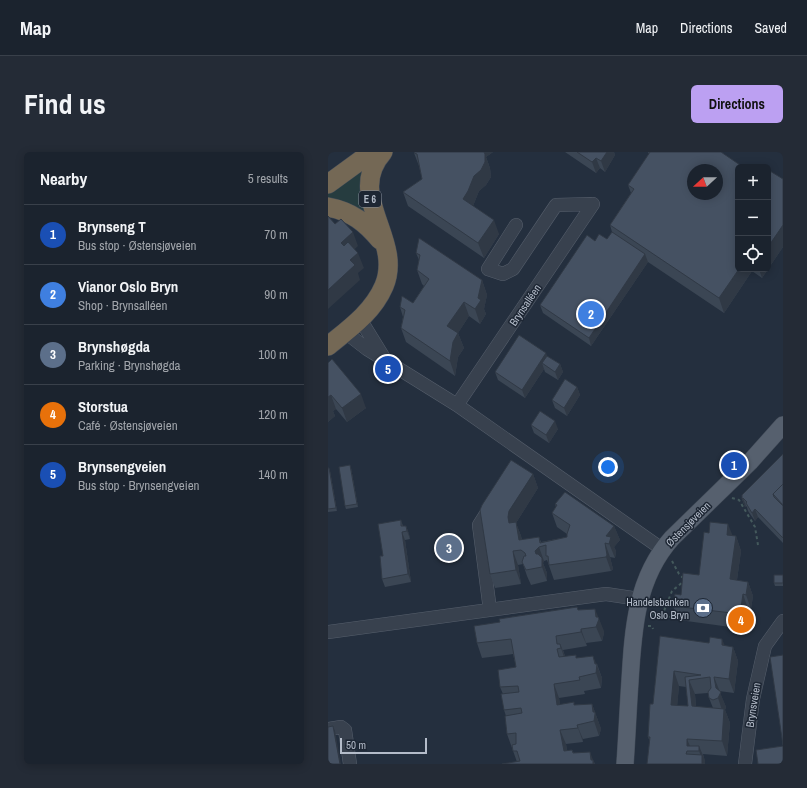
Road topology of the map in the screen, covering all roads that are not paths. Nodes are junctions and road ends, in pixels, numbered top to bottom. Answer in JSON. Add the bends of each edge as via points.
{"nodes":[{"id":1,"x":350,"y":152,"type":"edge"},
{"id":2,"x":372,"y":152,"type":"edge"},
{"id":3,"x":383,"y":152,"type":"edge"},
{"id":4,"x":328,"y":168,"type":"edge"},
{"id":5,"x":328,"y":184,"type":"edge"},
{"id":6,"x":328,"y":207,"type":"edge"},
{"id":7,"x":516,"y":225,"type":"dead end"},
{"id":8,"x":386,"y":248,"type":"junction"},
{"id":9,"x":360,"y":319,"type":"junction"},
{"id":10,"x":345,"y":332,"type":"junction"},
{"id":11,"x":328,"y":346,"type":"edge"},
{"id":12,"x":384,"y":358,"type":"junction"},
{"id":13,"x":457,"y":405,"type":"junction"},
{"id":14,"x":783,"y":425,"type":"edge"},
{"id":15,"x":526,"y":453,"type":"junction"},
{"id":16,"x":517,"y":466,"type":"edge"},
{"id":17,"x":500,"y":492,"type":"edge"},
{"id":18,"x":667,"y":554,"type":"junction"},
{"id":19,"x":639,"y":599,"type":"junction"},
{"id":20,"x":490,"y":610,"type":"junction"},
{"id":21,"x":783,"y":620,"type":"edge"},
{"id":22,"x":328,"y":632,"type":"edge"},
{"id":23,"x":328,"y":729,"type":"edge"},
{"id":24,"x":350,"y":764,"type":"edge"},
{"id":25,"x":625,"y":764,"type":"edge"},
{"id":26,"x":745,"y":764,"type":"edge"}],
"edges":[{"from":1,"to":4,"type":"highway"},
{"from":2,"to":5,"type":"highway"},
{"from":3,"to":8,"type":"highway","number":"E 6","via":[[374,165],[369,192]]},
{"from":6,"to":8,"type":"highway","number":"E 6","via":[[360,220]]},
{"from":7,"to":13,"type":"street","name":"Brynsalléen","via":[[488,269],[503,274],[513,269],[556,206],[593,204]]},
{"from":8,"to":9,"type":"highway","number":"E 6","via":[[388,271],[384,285],[373,305]]},
{"from":9,"to":10,"type":"highway","number":"E 6"},
{"from":9,"to":12,"type":"street"},
{"from":10,"to":11,"type":"highway","number":"E 6"},
{"from":10,"to":12,"type":"street"},
{"from":12,"to":13,"type":"street"},
{"from":13,"to":15,"type":"street"},
{"from":14,"to":18,"type":"main road","name":"Østensjøveien"},
{"from":15,"to":16,"type":"street"},
{"from":15,"to":18,"type":"street"},
{"from":17,"to":20,"type":"street","via":[[479,525]]},
{"from":18,"to":19,"type":"main road","name":"Østensjøveien","via":[[650,570]]},
{"from":19,"to":20,"type":"street","via":[[606,594]]},
{"from":19,"to":25,"type":"main road","name":"Østensjøveien","via":[[634,633]]},
{"from":20,"to":22,"type":"street"},
{"from":21,"to":26,"type":"street","name":"Brynsveien","via":[[765,646],[753,699]]},
{"from":23,"to":24,"type":"street","via":[[341,727],[345,730]]}]}
